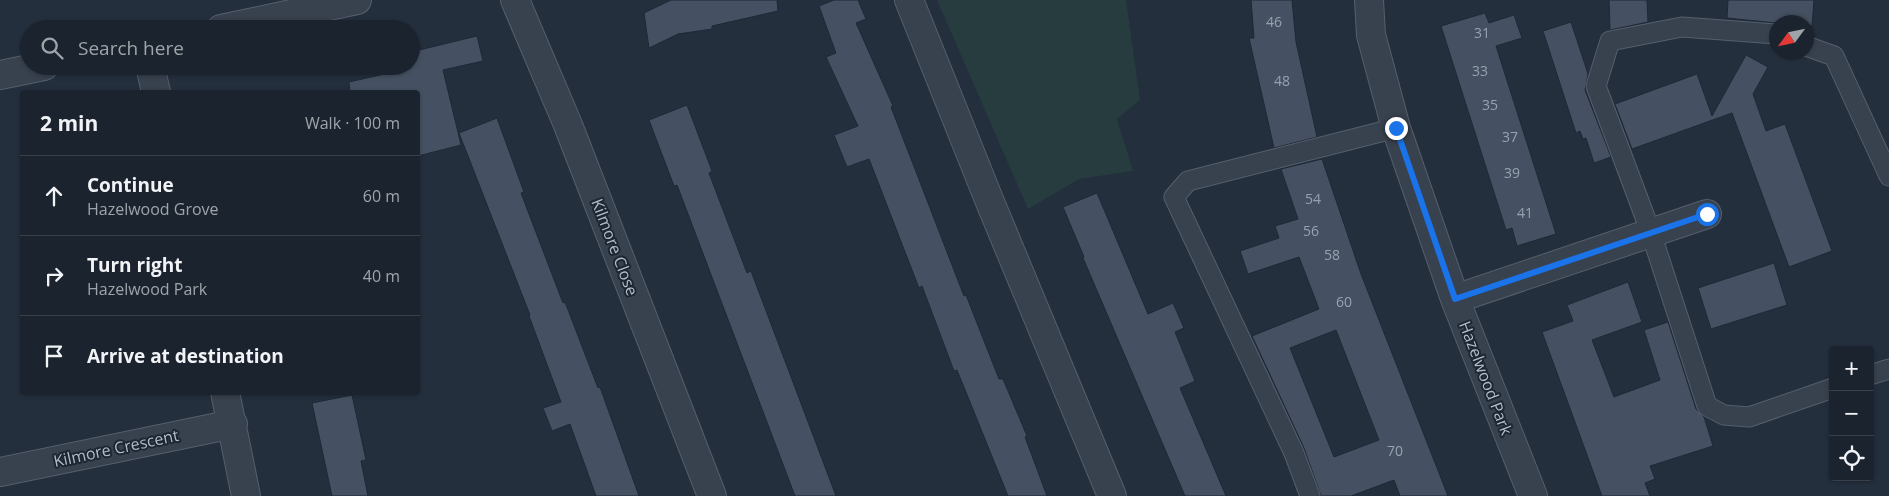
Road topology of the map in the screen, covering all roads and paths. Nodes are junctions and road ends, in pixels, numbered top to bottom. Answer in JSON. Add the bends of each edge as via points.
{"nodes":[{"id":1,"x":357,"y":0,"type":"edge"},
{"id":2,"x":515,"y":0,"type":"edge"},
{"id":3,"x":910,"y":0,"type":"edge"},
{"id":4,"x":1369,"y":0,"type":"edge"},
{"id":5,"x":263,"y":20,"type":"edge"},
{"id":6,"x":1769,"y":33,"type":"edge"},
{"id":7,"x":1814,"y":49,"type":"edge"},
{"id":8,"x":20,"y":71,"type":"edge"},
{"id":9,"x":0,"y":75,"type":"edge"},
{"id":10,"x":152,"y":75,"type":"edge"},
{"id":11,"x":156,"y":90,"type":"edge"},
{"id":12,"x":1396,"y":128,"type":"junction"},
{"id":13,"x":1889,"y":176,"type":"edge"},
{"id":14,"x":1707,"y":214,"type":"dead end"},
{"id":15,"x":1651,"y":234,"type":"junction"},
{"id":16,"x":1455,"y":299,"type":"junction"},
{"id":17,"x":1889,"y":369,"type":"edge"},
{"id":18,"x":1874,"y":374,"type":"edge"},
{"id":19,"x":1829,"y":389,"type":"edge"},
{"id":20,"x":227,"y":395,"type":"edge"},
{"id":21,"x":233,"y":424,"type":"junction"},
{"id":22,"x":0,"y":472,"type":"edge"},
{"id":23,"x":246,"y":496,"type":"edge"},
{"id":24,"x":712,"y":496,"type":"edge"},
{"id":25,"x":1112,"y":496,"type":"edge"},
{"id":26,"x":1310,"y":496,"type":"edge"},
{"id":27,"x":1533,"y":496,"type":"edge"}],
"edges":[{"from":1,"to":5,"type":"street"},
{"from":2,"to":24,"type":"street","name":"Kilmore Close","via":[[568,125]]},
{"from":3,"to":25,"type":"street"},
{"from":4,"to":12,"type":"street","name":"Hazelwood Park","via":[[1371,35]]},
{"from":6,"to":15,"type":"lane","via":[[1682,27],[1610,41],[1596,86]]},
{"from":7,"to":13,"type":"lane","via":[[1834,56]]},
{"from":8,"to":9,"type":"street"},
{"from":10,"to":11,"type":"street"},
{"from":12,"to":16,"type":"street","name":"Hazelwood Park"},
{"from":12,"to":26,"type":"lane","via":[[1188,181],[1174,197],[1294,453]]},
{"from":14,"to":15,"type":"street"},
{"from":15,"to":16,"type":"street"},
{"from":15,"to":19,"type":"lane","via":[[1707,406],[1724,415],[1749,417]]},
{"from":16,"to":27,"type":"street","name":"Hazelwood Park"},
{"from":17,"to":18,"type":"lane"},
{"from":20,"to":21,"type":"street"},
{"from":21,"to":22,"type":"street","name":"Kilmore Crescent"},
{"from":21,"to":23,"type":"street"}]}
